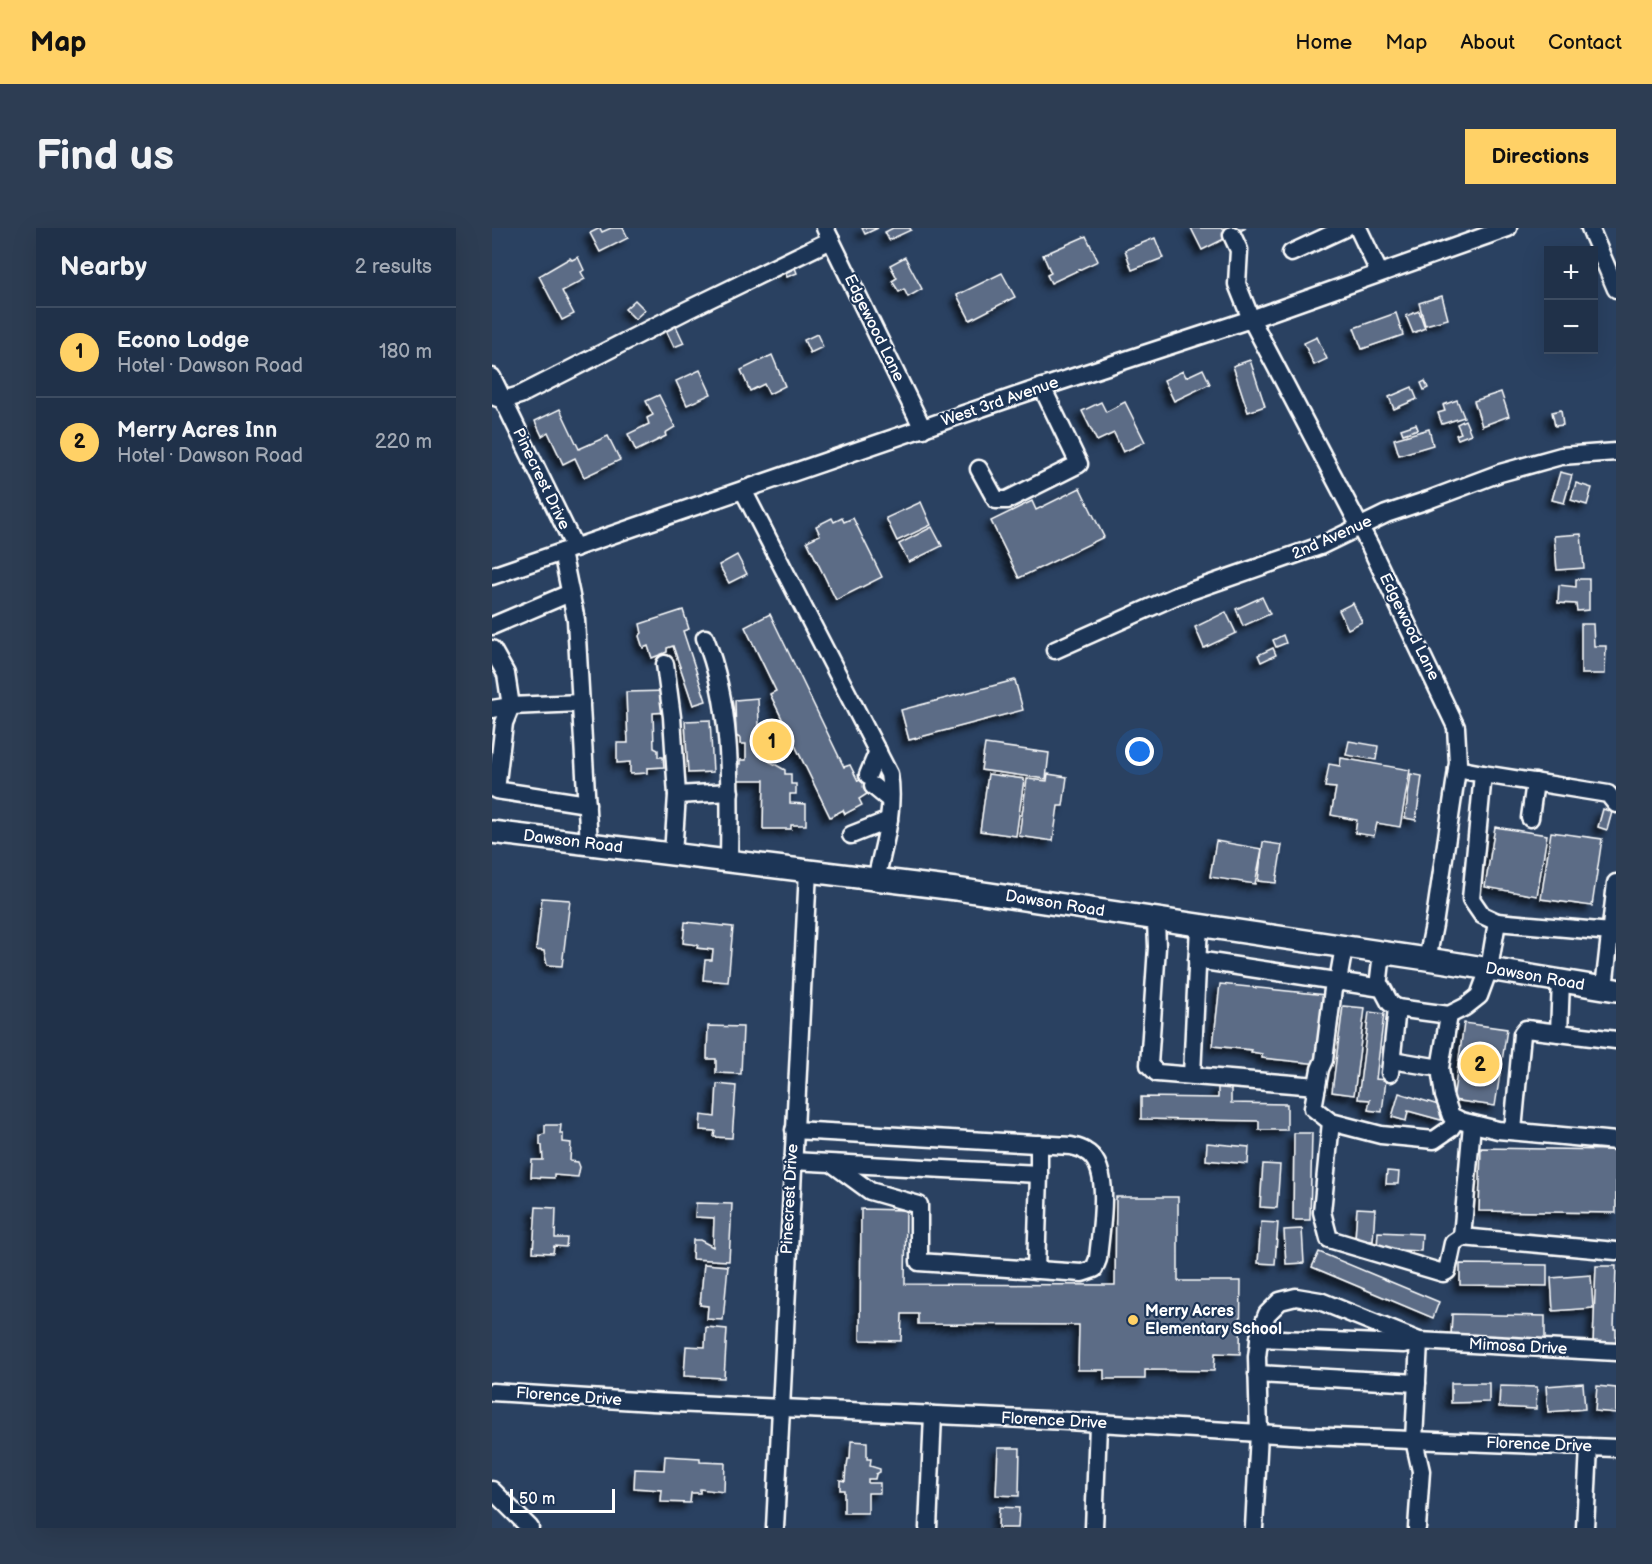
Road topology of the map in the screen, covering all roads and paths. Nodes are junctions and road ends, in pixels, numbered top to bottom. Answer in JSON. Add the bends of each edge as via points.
{"nodes":[{"id":1,"x":1346,"y":228,"type":"edge"},
{"id":2,"x":1358,"y":228,"type":"edge"},
{"id":3,"x":1508,"y":228,"type":"edge"},
{"id":4,"x":1590,"y":228,"type":"edge"},
{"id":5,"x":828,"y":234,"type":"edge"},
{"id":6,"x":1232,"y":235,"type":"dead end"},
{"id":7,"x":1291,"y":253,"type":"dead end"},
{"id":8,"x":1379,"y":272,"type":"junction"},
{"id":9,"x":1616,"y":289,"type":"edge"},
{"id":10,"x":1251,"y":319,"type":"junction"},
{"id":11,"x":492,"y":377,"type":"edge"},
{"id":12,"x":1042,"y":387,"type":"junction"},
{"id":13,"x":497,"y":398,"type":"edge"},
{"id":14,"x":923,"y":429,"type":"junction"},
{"id":15,"x":1616,"y":452,"type":"edge"},
{"id":16,"x":979,"y":469,"type":"dead end"},
{"id":17,"x":743,"y":490,"type":"junction"},
{"id":18,"x":1360,"y":526,"type":"junction"},
{"id":19,"x":569,"y":550,"type":"junction"},
{"id":20,"x":492,"y":576,"type":"edge"},
{"id":21,"x":570,"y":593,"type":"junction"},
{"id":22,"x":492,"y":626,"type":"edge"},
{"id":23,"x":705,"y":638,"type":"dead end"},
{"id":24,"x":492,"y":649,"type":"edge"},
{"id":25,"x":1055,"y":650,"type":"dead end"},
{"id":26,"x":665,"y":664,"type":"dead end"},
{"id":27,"x":580,"y":703,"type":"junction"},
{"id":28,"x":511,"y":706,"type":"junction"},
{"id":29,"x":492,"y":709,"type":"edge"},
{"id":30,"x":878,"y":752,"type":"junction"},
{"id":31,"x":1457,"y":769,"type":"junction"},
{"id":32,"x":1483,"y":774,"type":"junction"},
{"id":33,"x":1535,"y":782,"type":"junction"},
{"id":34,"x":730,"y":792,"type":"junction"},
{"id":35,"x":677,"y":795,"type":"junction"},
{"id":36,"x":890,"y":800,"type":"junction"},
{"id":37,"x":586,"y":804,"type":"junction"},
{"id":38,"x":1616,"y":804,"type":"edge"},
{"id":39,"x":1530,"y":818,"type":"dead end"},
{"id":40,"x":889,"y":820,"type":"junction"},
{"id":41,"x":492,"y":832,"type":"edge"},
{"id":42,"x":851,"y":835,"type":"dead end"},
{"id":43,"x":589,"y":844,"type":"junction"},
{"id":44,"x":673,"y":854,"type":"junction"},
{"id":45,"x":729,"y":861,"type":"junction"},
{"id":46,"x":808,"y":871,"type":"junction"},
{"id":47,"x":876,"y":879,"type":"junction"},
{"id":48,"x":1616,"y":883,"type":"edge"},
{"id":49,"x":1156,"y":919,"type":"junction"},
{"id":50,"x":1497,"y":922,"type":"junction"},
{"id":51,"x":1200,"y":926,"type":"junction"},
{"id":52,"x":1611,"y":933,"type":"junction"},
{"id":53,"x":1344,"y":947,"type":"junction"},
{"id":54,"x":1382,"y":953,"type":"junction"},
{"id":55,"x":1197,"y":960,"type":"junction"},
{"id":56,"x":1427,"y":960,"type":"junction"},
{"id":57,"x":1489,"y":969,"type":"junction"},
{"id":58,"x":1338,"y":981,"type":"junction"},
{"id":59,"x":1561,"y":981,"type":"junction"},
{"id":60,"x":1378,"y":987,"type":"junction"},
{"id":61,"x":1610,"y":989,"type":"edge"},
{"id":62,"x":1397,"y":1008,"type":"junction"},
{"id":63,"x":1449,"y":1015,"type":"junction"},
{"id":64,"x":1559,"y":1033,"type":"junction"},
{"id":65,"x":1616,"y":1040,"type":"edge"},
{"id":66,"x":1440,"y":1068,"type":"junction"},
{"id":67,"x":1192,"y":1075,"type":"junction"},
{"id":68,"x":1317,"y":1086,"type":"junction"},
{"id":69,"x":1330,"y":1122,"type":"junction"},
{"id":70,"x":1465,"y":1122,"type":"junction"},
{"id":71,"x":794,"y":1130,"type":"junction"},
{"id":72,"x":1513,"y":1131,"type":"junction"},
{"id":73,"x":1616,"y":1140,"type":"edge"},
{"id":74,"x":1039,"y":1144,"type":"junction"},
{"id":75,"x":792,"y":1161,"type":"junction"},
{"id":76,"x":833,"y":1164,"type":"junction"},
{"id":77,"x":1039,"y":1174,"type":"junction"},
{"id":78,"x":1462,"y":1238,"type":"junction"},
{"id":79,"x":1616,"y":1251,"type":"edge"},
{"id":80,"x":1036,"y":1270,"type":"junction"},
{"id":81,"x":1259,"y":1338,"type":"junction"},
{"id":82,"x":1419,"y":1341,"type":"junction"},
{"id":83,"x":1616,"y":1352,"type":"edge"},
{"id":84,"x":1257,"y":1374,"type":"junction"},
{"id":85,"x":1417,"y":1383,"type":"junction"},
{"id":86,"x":492,"y":1392,"type":"edge"},
{"id":87,"x":781,"y":1407,"type":"junction"},
{"id":88,"x":933,"y":1414,"type":"junction"},
{"id":89,"x":1098,"y":1425,"type":"junction"},
{"id":90,"x":1259,"y":1433,"type":"junction"},
{"id":91,"x":1414,"y":1440,"type":"junction"},
{"id":92,"x":1589,"y":1447,"type":"junction"},
{"id":93,"x":1616,"y":1448,"type":"edge"},
{"id":94,"x":492,"y":1490,"type":"edge"},
{"id":95,"x":530,"y":1528,"type":"edge"},
{"id":96,"x":775,"y":1528,"type":"edge"},
{"id":97,"x":928,"y":1528,"type":"edge"},
{"id":98,"x":1094,"y":1528,"type":"edge"},
{"id":99,"x":1254,"y":1528,"type":"edge"},
{"id":100,"x":1417,"y":1528,"type":"edge"},
{"id":101,"x":1585,"y":1528,"type":"edge"}],
"edges":[{"from":1,"to":7,"type":"street"},
{"from":2,"to":8,"type":"street"},
{"from":3,"to":8,"type":"street","name":"West 3rd Avenue"},
{"from":4,"to":9,"type":"street"},
{"from":5,"to":13,"type":"street","via":[[520,395]]},
{"from":5,"to":14,"type":"street","name":"Edgewood Lane"},
{"from":6,"to":10,"type":"street","name":"Edgewood Lane","via":[[1239,250],[1237,284]]},
{"from":8,"to":10,"type":"street","name":"West 3rd Avenue"},
{"from":10,"to":12,"type":"street","name":"West 3rd Avenue"},
{"from":10,"to":18,"type":"street","name":"Edgewood Lane"},
{"from":11,"to":13,"type":"street","name":"Pinecrest Drive"},
{"from":12,"to":14,"type":"street","name":"West 3rd Avenue"},
{"from":12,"to":16,"type":"street","via":[[1079,464],[1007,500],[996,500]]},
{"from":13,"to":19,"type":"street","name":"Pinecrest Drive"},
{"from":14,"to":17,"type":"street","name":"West 3rd Avenue"},
{"from":15,"to":18,"type":"street","name":"2nd Avenue","via":[[1561,456],[1525,465]]},
{"from":17,"to":19,"type":"street","name":"West 3rd Avenue"},
{"from":17,"to":30,"type":"street"},
{"from":18,"to":25,"type":"street","name":"2nd Avenue","via":[[1320,546],[1176,596]]},
{"from":18,"to":31,"type":"street","name":"Edgewood Lane","via":[[1456,727]]},
{"from":19,"to":20,"type":"street","name":"West 3rd Avenue"},
{"from":19,"to":21,"type":"street","name":"Pinecrest Drive"},
{"from":21,"to":22,"type":"street"},
{"from":21,"to":27,"type":"street","name":"Pinecrest Drive","via":[[576,620]]},
{"from":23,"to":34,"type":"street","via":[[715,663],[725,713]]},
{"from":24,"to":28,"type":"street","via":[[506,674]]},
{"from":26,"to":35,"type":"street"},
{"from":27,"to":28,"type":"street"},
{"from":27,"to":37,"type":"street","name":"Pinecrest Drive"},
{"from":28,"to":29,"type":"street"},
{"from":28,"to":37,"type":"street","via":[[504,723],[496,790]]},
{"from":30,"to":36,"type":"street","via":[[889,774]]},
{"from":30,"to":36,"type":"street","via":[[871,780]]},
{"from":31,"to":32,"type":"street"},
{"from":31,"to":56,"type":"street","name":"Edgewood Lane"},
{"from":32,"to":33,"type":"street"},
{"from":32,"to":50,"type":"street","via":[[1471,899],[1482,915]]},
{"from":33,"to":38,"type":"street","via":[[1608,794]]},
{"from":33,"to":39,"type":"street"},
{"from":34,"to":35,"type":"street"},
{"from":34,"to":45,"type":"street"},
{"from":35,"to":44,"type":"street"},
{"from":36,"to":40,"type":"street"},
{"from":37,"to":43,"type":"street","name":"Pinecrest Drive"},
{"from":40,"to":42,"type":"street"},
{"from":40,"to":47,"type":"street"},
{"from":41,"to":43,"type":"main road","name":"Dawson Road"},
{"from":43,"to":44,"type":"main road","name":"Dawson Road"},
{"from":44,"to":45,"type":"main road","name":"Dawson Road"},
{"from":45,"to":46,"type":"main road","name":"Dawson Road"},
{"from":46,"to":47,"type":"main road","name":"Dawson Road"},
{"from":46,"to":71,"type":"street","name":"Pinecrest Drive"},
{"from":47,"to":49,"type":"main road","name":"Dawson Road"},
{"from":48,"to":52,"type":"street"},
{"from":49,"to":51,"type":"main road","name":"Dawson Road"},
{"from":49,"to":67,"type":"street","via":[[1149,1065],[1157,1073]]},
{"from":50,"to":52,"type":"street"},
{"from":50,"to":57,"type":"street"},
{"from":51,"to":53,"type":"main road","name":"Dawson Road"},
{"from":51,"to":55,"type":"street"},
{"from":52,"to":61,"type":"street"},
{"from":53,"to":54,"type":"main road","name":"Dawson Road"},
{"from":53,"to":58,"type":"street"},
{"from":54,"to":56,"type":"main road","name":"Dawson Road"},
{"from":54,"to":60,"type":"street"},
{"from":55,"to":58,"type":"street"},
{"from":55,"to":67,"type":"street"},
{"from":56,"to":57,"type":"main road","name":"Dawson Road"},
{"from":57,"to":59,"type":"main road","name":"Dawson Road"},
{"from":57,"to":63,"type":"street","via":[[1479,996]]},
{"from":58,"to":60,"type":"street"},
{"from":58,"to":68,"type":"street","via":[[1333,988]]},
{"from":59,"to":61,"type":"main road","name":"Dawson Road"},
{"from":59,"to":64,"type":"street"},
{"from":60,"to":62,"type":"street"},
{"from":62,"to":63,"type":"street"},
{"from":62,"to":66,"type":"street","via":[[1391,1066]]},
{"from":63,"to":66,"type":"street"},
{"from":64,"to":65,"type":"street"},
{"from":64,"to":72,"type":"street","via":[[1526,1029],[1522,1034]]},
{"from":66,"to":70,"type":"street","via":[[1451,1116]]},
{"from":67,"to":68,"type":"street"},
{"from":68,"to":69,"type":"street","via":[[1313,1108]]},
{"from":69,"to":70,"type":"street","via":[[1381,1135],[1434,1140]]},
{"from":69,"to":78,"type":"street","via":[[1322,1212],[1329,1239],[1443,1273],[1447,1271],[1453,1243]]},
{"from":70,"to":72,"type":"street"},
{"from":70,"to":78,"type":"street"},
{"from":71,"to":74,"type":"street"},
{"from":71,"to":75,"type":"street","name":"Pinecrest Drive"},
{"from":72,"to":73,"type":"street"},
{"from":74,"to":77,"type":"street"},
{"from":74,"to":80,"type":"street","via":[[1086,1151],[1099,1165],[1104,1184],[1094,1269],[1082,1273]]},
{"from":75,"to":76,"type":"street"},
{"from":75,"to":87,"type":"street","name":"Pinecrest Drive"},
{"from":76,"to":77,"type":"street"},
{"from":76,"to":80,"type":"street","via":[[870,1191],[919,1205],[919,1262]]},
{"from":77,"to":80,"type":"street"},
{"from":78,"to":79,"type":"street"},
{"from":81,"to":82,"type":"street","via":[[1404,1344]]},
{"from":81,"to":82,"type":"street","name":"Mimosa Drive","via":[[1267,1314],[1280,1302],[1296,1297],[1320,1301]]},
{"from":81,"to":84,"type":"street","name":"Mimosa Drive"},
{"from":82,"to":83,"type":"street","name":"Mimosa Drive"},
{"from":82,"to":85,"type":"street"},
{"from":84,"to":85,"type":"street"},
{"from":84,"to":90,"type":"street","name":"Mimosa Drive"},
{"from":85,"to":91,"type":"street"},
{"from":86,"to":87,"type":"street","name":"Florence Drive"},
{"from":87,"to":88,"type":"street","name":"Florence Drive"},
{"from":87,"to":96,"type":"street","name":"Pinecrest Drive"},
{"from":88,"to":89,"type":"street","name":"Florence Drive"},
{"from":88,"to":97,"type":"street"},
{"from":89,"to":90,"type":"street","name":"Florence Drive"},
{"from":89,"to":98,"type":"street"},
{"from":90,"to":91,"type":"street","name":"Florence Drive"},
{"from":90,"to":99,"type":"street","name":"Mimosa Drive"},
{"from":91,"to":92,"type":"street","name":"Florence Drive"},
{"from":91,"to":100,"type":"street","via":[[1421,1472]]},
{"from":92,"to":93,"type":"street","name":"Florence Drive"},
{"from":92,"to":101,"type":"street"},
{"from":94,"to":95,"type":"street"}]}
